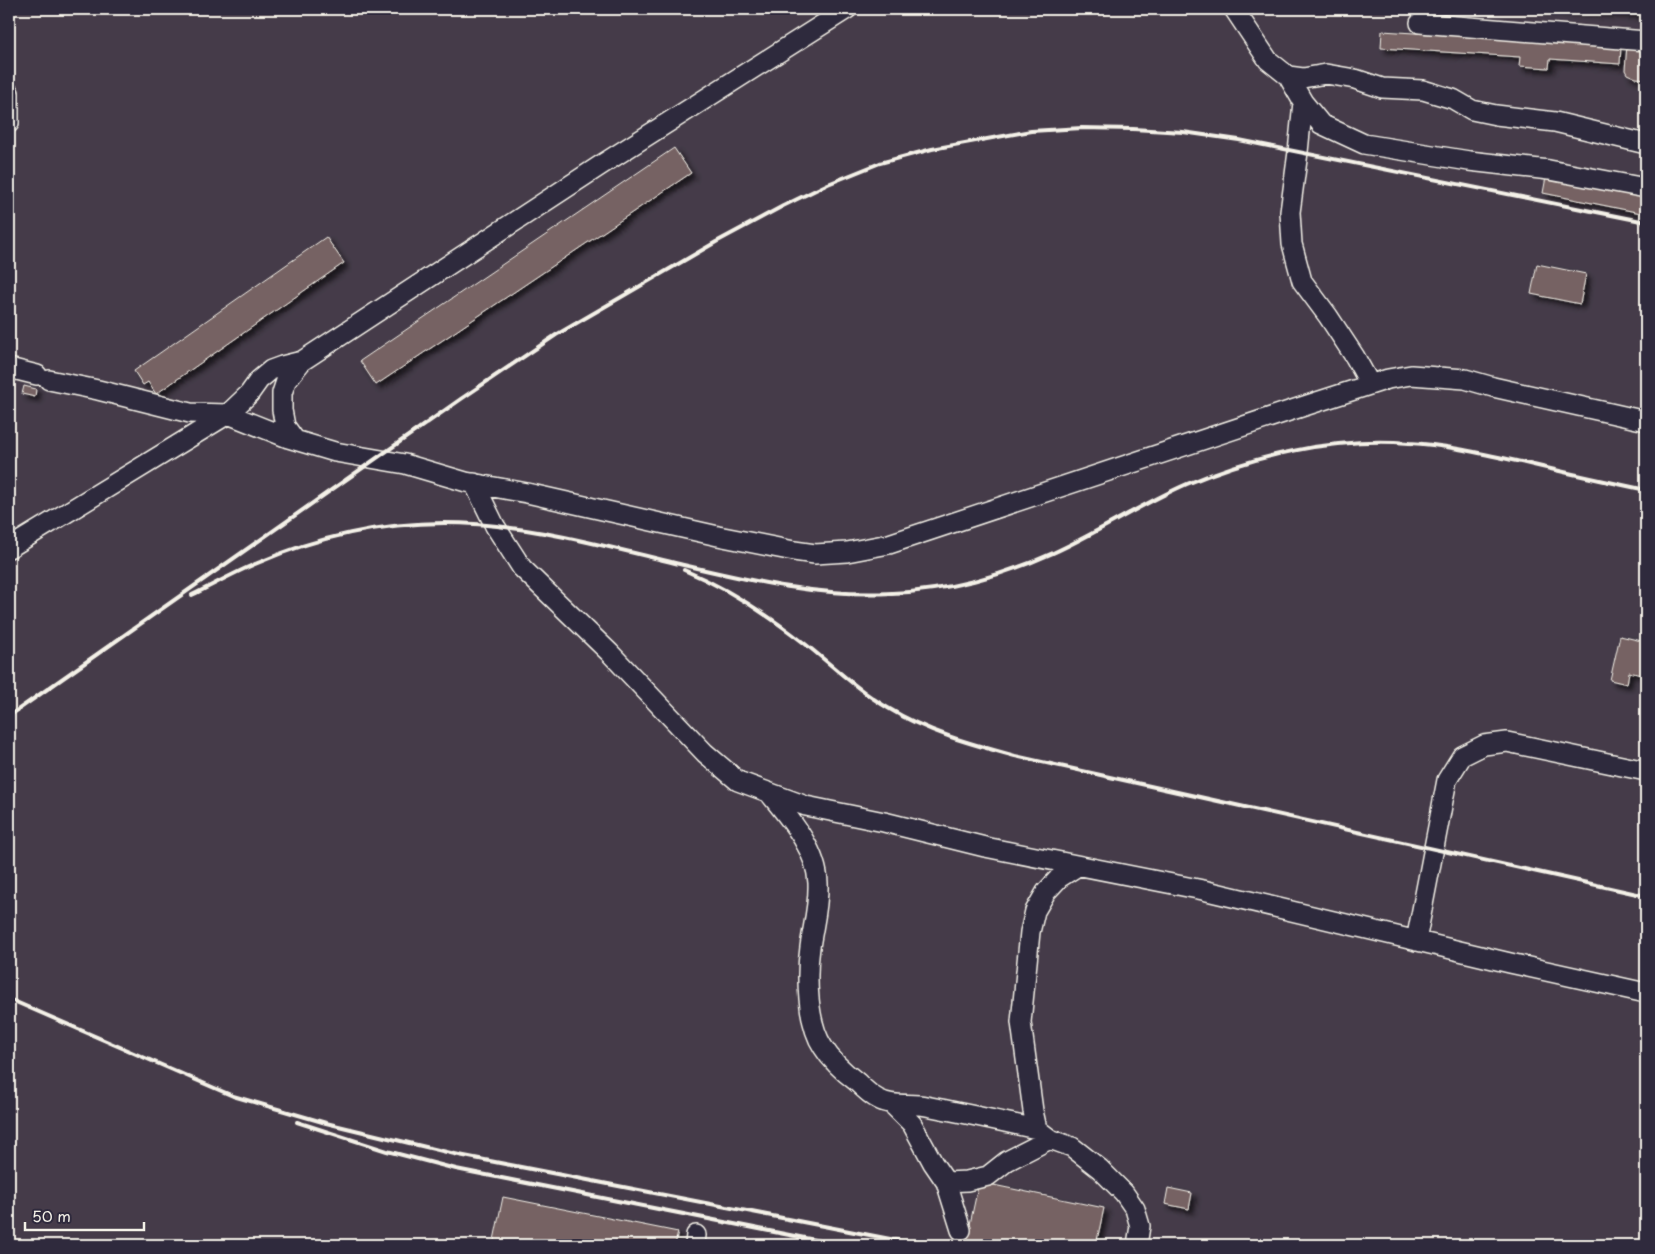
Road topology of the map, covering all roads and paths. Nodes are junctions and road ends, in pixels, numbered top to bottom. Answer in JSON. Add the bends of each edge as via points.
{"nodes":[{"id":1,"x":847,"y":9,"type":"edge"},
{"id":2,"x":1234,"y":9,"type":"edge"},
{"id":3,"x":1420,"y":23,"type":"dead end"},
{"id":4,"x":1646,"y":41,"type":"edge"},
{"id":5,"x":1288,"y":76,"type":"junction"},
{"id":6,"x":9,"y":93,"type":"edge"},
{"id":7,"x":1303,"y":102,"type":"junction"},
{"id":8,"x":9,"y":123,"type":"edge"},
{"id":9,"x":1646,"y":144,"type":"edge"},
{"id":10,"x":1646,"y":188,"type":"edge"},
{"id":11,"x":302,"y":361,"type":"junction"},
{"id":12,"x":9,"y":368,"type":"edge"},
{"id":13,"x":1370,"y":384,"type":"junction"},
{"id":14,"x":228,"y":414,"type":"junction"},
{"id":15,"x":1646,"y":422,"type":"edge"},
{"id":16,"x":295,"y":440,"type":"junction"},
{"id":17,"x":474,"y":483,"type":"junction"},
{"id":18,"x":9,"y":548,"type":"edge"},
{"id":19,"x":1646,"y":771,"type":"edge"},
{"id":20,"x":769,"y":794,"type":"junction"},
{"id":21,"x":1078,"y":866,"type":"junction"},
{"id":22,"x":1416,"y":941,"type":"junction"},
{"id":23,"x":1646,"y":993,"type":"edge"},
{"id":24,"x":892,"y":1104,"type":"junction"},
{"id":25,"x":1044,"y":1134,"type":"junction"},
{"id":26,"x":946,"y":1182,"type":"junction"},
{"id":27,"x":961,"y":1230,"type":"dead end"},
{"id":28,"x":1137,"y":1245,"type":"edge"}],
"edges":[{"from":1,"to":11,"type":"street"},
{"from":2,"to":5,"type":"street","via":[[1268,60]]},
{"from":3,"to":4,"type":"street"},
{"from":5,"to":7,"type":"street"},
{"from":5,"to":9,"type":"street","via":[[1303,78],[1326,74],[1382,88],[1423,90],[1453,99],[1472,110],[1555,122]]},
{"from":6,"to":8,"type":"street"},
{"from":7,"to":10,"type":"street","via":[[1321,124],[1364,144],[1549,170]]},
{"from":7,"to":13,"type":"street","via":[[1290,212],[1292,244],[1302,281]]},
{"from":11,"to":14,"type":"street","via":[[271,370]]},
{"from":11,"to":16,"type":"street","via":[[286,381],[282,393],[285,426]]},
{"from":12,"to":14,"type":"street","via":[[190,413]]},
{"from":13,"to":15,"type":"street","via":[[1411,375],[1465,379]]},
{"from":13,"to":17,"type":"street","via":[[889,544],[848,552],[815,554],[794,551]]},
{"from":14,"to":16,"type":"street"},
{"from":14,"to":18,"type":"street"},
{"from":16,"to":17,"type":"street"},
{"from":17,"to":20,"type":"street","via":[[495,526],[522,568],[610,653],[704,752],[738,781]]},
{"from":19,"to":22,"type":"street","via":[[1507,742],[1484,745],[1462,756],[1447,780]]},
{"from":20,"to":21,"type":"street","via":[[806,806]]},
{"from":20,"to":24,"type":"street","via":[[811,854],[818,882],[808,976],[810,1012],[822,1046],[856,1082],[877,1098]]},
{"from":21,"to":22,"type":"street","via":[[1203,890]]},
{"from":21,"to":25,"type":"street","via":[[1059,878],[1046,892],[1035,911],[1030,932],[1021,1022],[1032,1111]]},
{"from":22,"to":23,"type":"street"},
{"from":24,"to":25,"type":"street","via":[[924,1106]]},
{"from":24,"to":26,"type":"street","via":[[912,1124]]},
{"from":25,"to":26,"type":"street","via":[[988,1176]]},
{"from":25,"to":28,"type":"street","via":[[1072,1147],[1124,1193],[1135,1209],[1140,1226]]},
{"from":26,"to":27,"type":"street"}]}
